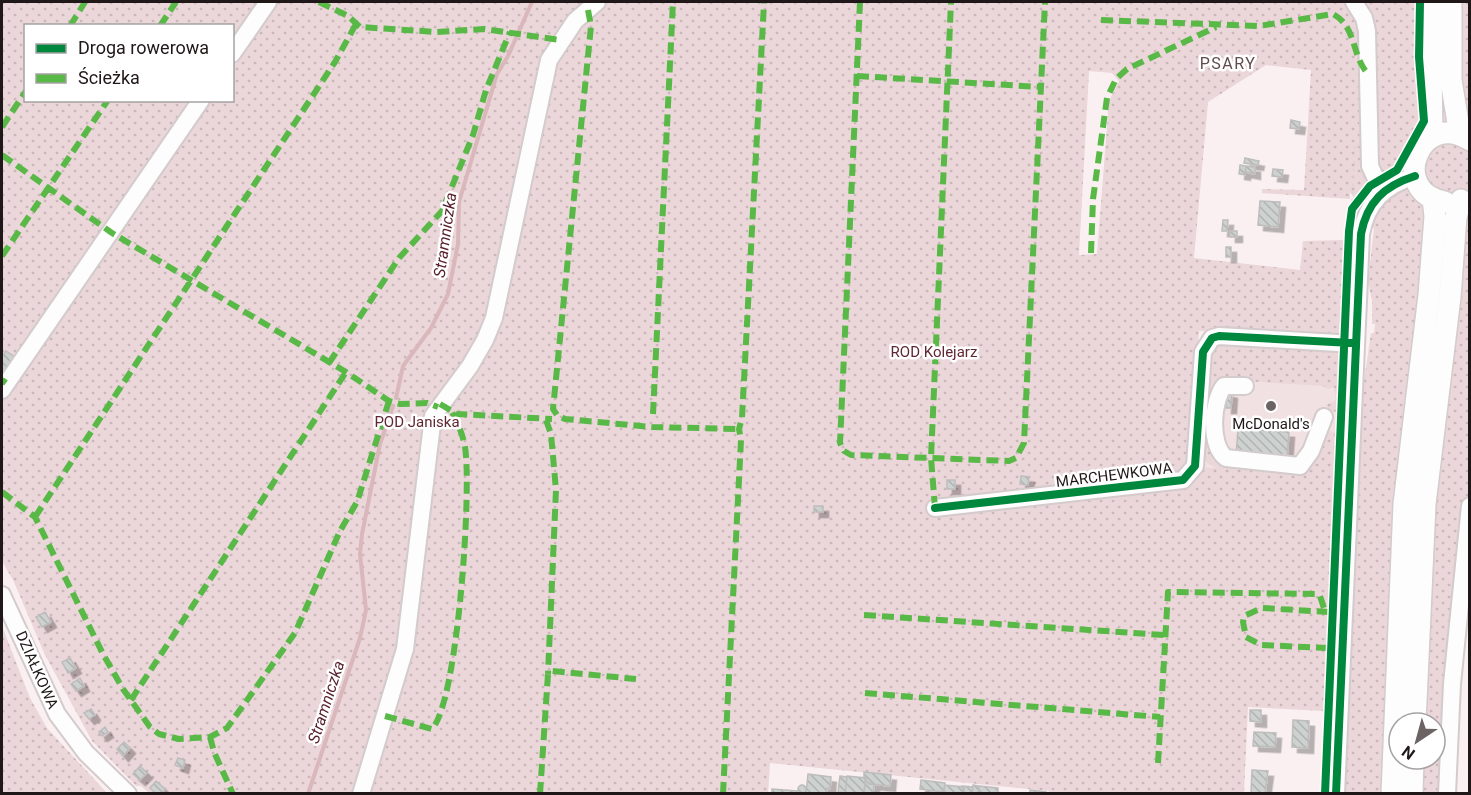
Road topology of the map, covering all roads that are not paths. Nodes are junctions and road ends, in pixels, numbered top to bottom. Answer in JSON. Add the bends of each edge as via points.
{"nodes":[{"id":1,"x":268,"y":2,"type":"edge"},
{"id":2,"x":597,"y":2,"type":"edge"},
{"id":3,"x":1354,"y":2,"type":"edge"},
{"id":4,"x":1430,"y":2,"type":"edge"},
{"id":5,"x":1451,"y":2,"type":"edge"},
{"id":6,"x":234,"y":51,"type":"edge"},
{"id":7,"x":200,"y":102,"type":"edge"},
{"id":8,"x":1432,"y":137,"type":"junction"},
{"id":9,"x":1465,"y":137,"type":"edge"},
{"id":10,"x":1415,"y":176,"type":"junction"},
{"id":11,"x":1382,"y":192,"type":"junction"},
{"id":12,"x":1465,"y":198,"type":"edge"},
{"id":13,"x":1433,"y":199,"type":"junction"},
{"id":14,"x":1355,"y":344,"type":"junction"},
{"id":15,"x":1245,"y":386,"type":"dead end"},
{"id":16,"x":2,"y":390,"type":"edge"},
{"id":17,"x":1324,"y":417,"type":"dead end"},
{"id":18,"x":1470,"y":506,"type":"edge"},
{"id":19,"x":934,"y":508,"type":"dead end"},
{"id":20,"x":2,"y":595,"type":"edge"},
{"id":21,"x":1416,"y":711,"type":"edge"},
{"id":22,"x":1413,"y":771,"type":"edge"},
{"id":23,"x":128,"y":794,"type":"edge"},
{"id":24,"x":361,"y":794,"type":"edge"},
{"id":25,"x":1336,"y":794,"type":"edge"},
{"id":26,"x":1392,"y":794,"type":"edge"},
{"id":27,"x":1412,"y":794,"type":"edge"},
{"id":28,"x":1448,"y":794,"type":"edge"}],
"edges":[{"from":1,"to":6,"type":"street"},
{"from":2,"to":24,"type":"street","via":[[570,27],[549,60],[495,318],[470,366],[433,416],[405,649]]},
{"from":3,"to":11,"type":"street","via":[[1367,31],[1370,166]]},
{"from":4,"to":8,"type":"main road"},
{"from":5,"to":9,"type":"main road","via":[[1451,80]]},
{"from":7,"to":16,"type":"street"},
{"from":8,"to":9,"type":"main road","via":[[1446,133]]},
{"from":8,"to":10,"type":"main road","via":[[1417,154]]},
{"from":10,"to":11,"type":"street"},
{"from":10,"to":13,"type":"main road","via":[[1420,188]]},
{"from":11,"to":14,"type":"street","via":[[1369,208],[1361,234]]},
{"from":12,"to":13,"type":"main road","via":[[1446,202]]},
{"from":12,"to":21,"type":"main road","via":[[1456,217],[1450,297],[1429,454]]},
{"from":13,"to":26,"type":"main road","via":[[1429,295],[1404,504]]},
{"from":14,"to":19,"type":"street","name":"MARCHEWKOWA","via":[[1212,338],[1203,352],[1195,466],[1183,480]]},
{"from":14,"to":25,"type":"street"},
{"from":15,"to":17,"type":"street","via":[[1224,386],[1214,414],[1213,432],[1221,454],[1230,459],[1300,466],[1311,451]]},
{"from":18,"to":28,"type":"street","via":[[1452,684]]},
{"from":20,"to":23,"type":"street","name":"DZIAŁKOWA","via":[[57,714],[86,753]]},
{"from":22,"to":27,"type":"main road"}]}
